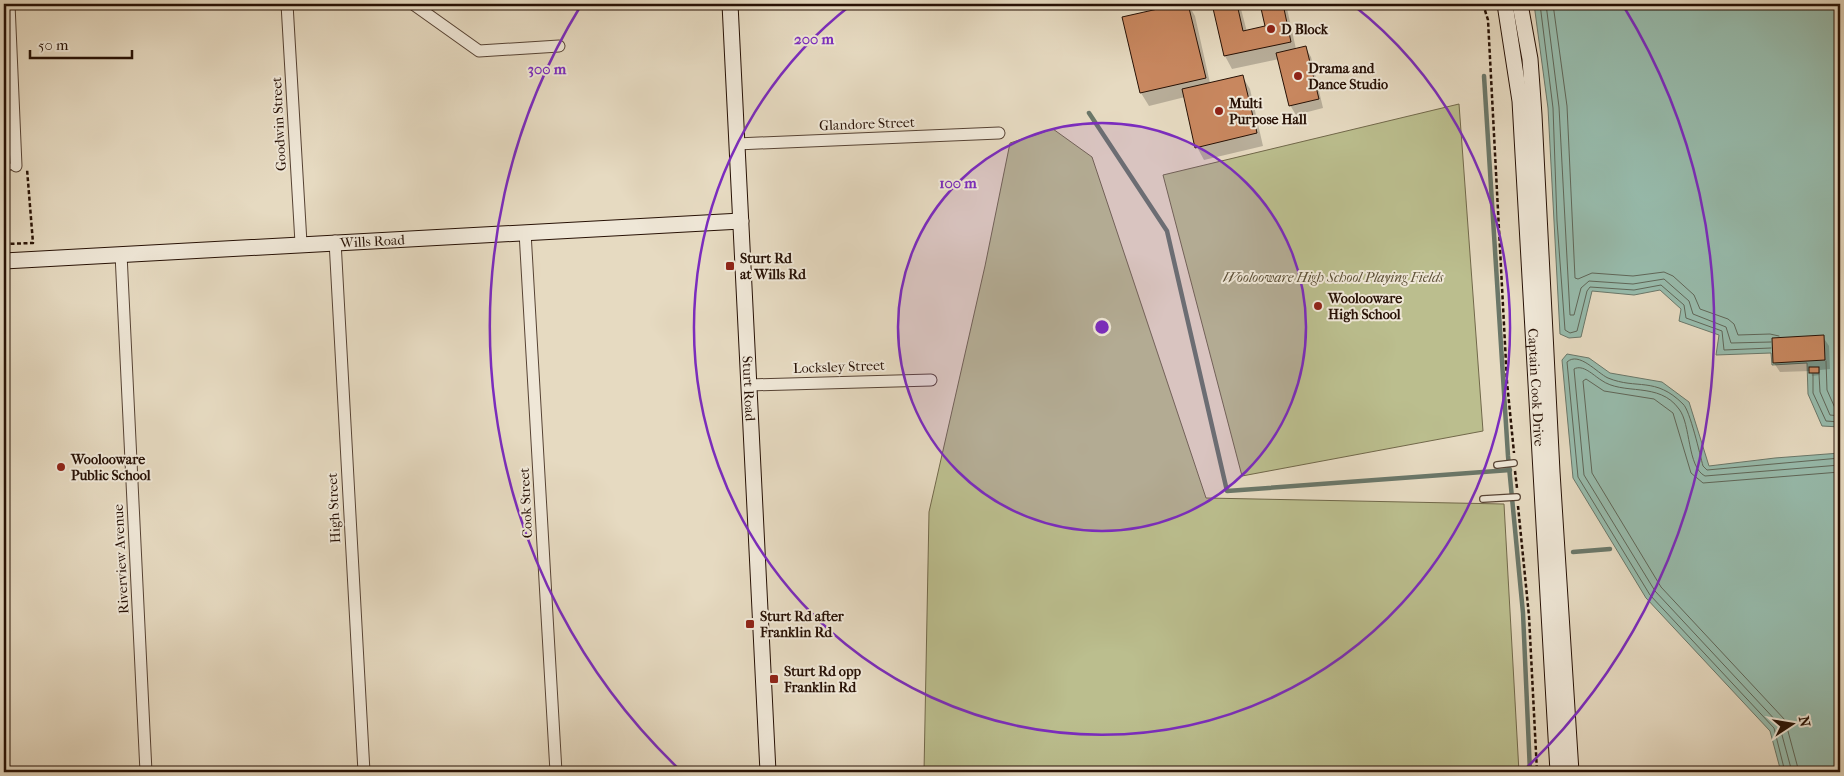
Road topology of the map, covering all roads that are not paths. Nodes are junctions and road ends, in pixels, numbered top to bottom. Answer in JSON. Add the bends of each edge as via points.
{"nodes":[{"id":1,"x":9,"y":4,"type":"edge"},
{"id":2,"x":287,"y":4,"type":"edge"},
{"id":3,"x":413,"y":4,"type":"edge"},
{"id":4,"x":730,"y":4,"type":"edge"},
{"id":5,"x":1505,"y":4,"type":"edge"},
{"id":6,"x":1520,"y":4,"type":"edge"},
{"id":7,"x":559,"y":46,"type":"dead end"},
{"id":8,"x":999,"y":134,"type":"dead end"},
{"id":9,"x":737,"y":144,"type":"junction"},
{"id":10,"x":10,"y":167,"type":"edge"},
{"id":11,"x":741,"y":221,"type":"junction"},
{"id":12,"x":525,"y":232,"type":"junction"},
{"id":13,"x":335,"y":241,"type":"junction"},
{"id":14,"x":301,"y":243,"type":"junction"},
{"id":15,"x":121,"y":254,"type":"junction"},
{"id":16,"x":4,"y":261,"type":"edge"},
{"id":17,"x":931,"y":380,"type":"dead end"},
{"id":18,"x":749,"y":385,"type":"junction"},
{"id":19,"x":1514,"y":463,"type":"road end"},
{"id":20,"x":1497,"y":465,"type":"dead end"},
{"id":21,"x":1517,"y":497,"type":"road end"},
{"id":22,"x":1483,"y":499,"type":"dead end"},
{"id":23,"x":146,"y":772,"type":"edge"},
{"id":24,"x":364,"y":772,"type":"edge"},
{"id":25,"x":556,"y":772,"type":"edge"},
{"id":26,"x":768,"y":772,"type":"edge"},
{"id":27,"x":1558,"y":772,"type":"edge"},
{"id":28,"x":1571,"y":772,"type":"edge"}],
"edges":[{"from":1,"to":10,"type":"street"},
{"from":2,"to":14,"type":"street","name":"Goodwin Street"},
{"from":3,"to":7,"type":"street","via":[[479,51]]},
{"from":4,"to":9,"type":"main road","name":"Sturt Road"},
{"from":5,"to":27,"type":"main road","name":"Captain Cook Drive","via":[[1520,101]]},
{"from":6,"to":28,"type":"main road","name":"Captain Cook Drive","via":[[1532,86]]},
{"from":8,"to":9,"type":"street","name":"Glandore Street"},
{"from":9,"to":11,"type":"main road","name":"Sturt Road"},
{"from":11,"to":12,"type":"main road","name":"Wills Road"},
{"from":11,"to":18,"type":"main road","name":"Sturt Road"},
{"from":12,"to":13,"type":"main road","name":"Wills Road"},
{"from":12,"to":25,"type":"street","name":"Cook Street"},
{"from":13,"to":14,"type":"main road","name":"Wills Road"},
{"from":13,"to":24,"type":"street","name":"High Street"},
{"from":14,"to":15,"type":"main road","name":"Wills Road"},
{"from":15,"to":16,"type":"main road","name":"Wills Road"},
{"from":15,"to":23,"type":"street","name":"Riverview Avenue"},
{"from":17,"to":18,"type":"street","name":"Locksley Street"},
{"from":18,"to":26,"type":"main road","name":"Sturt Road"},
{"from":19,"to":20,"type":"lane"},
{"from":21,"to":22,"type":"lane"}]}
